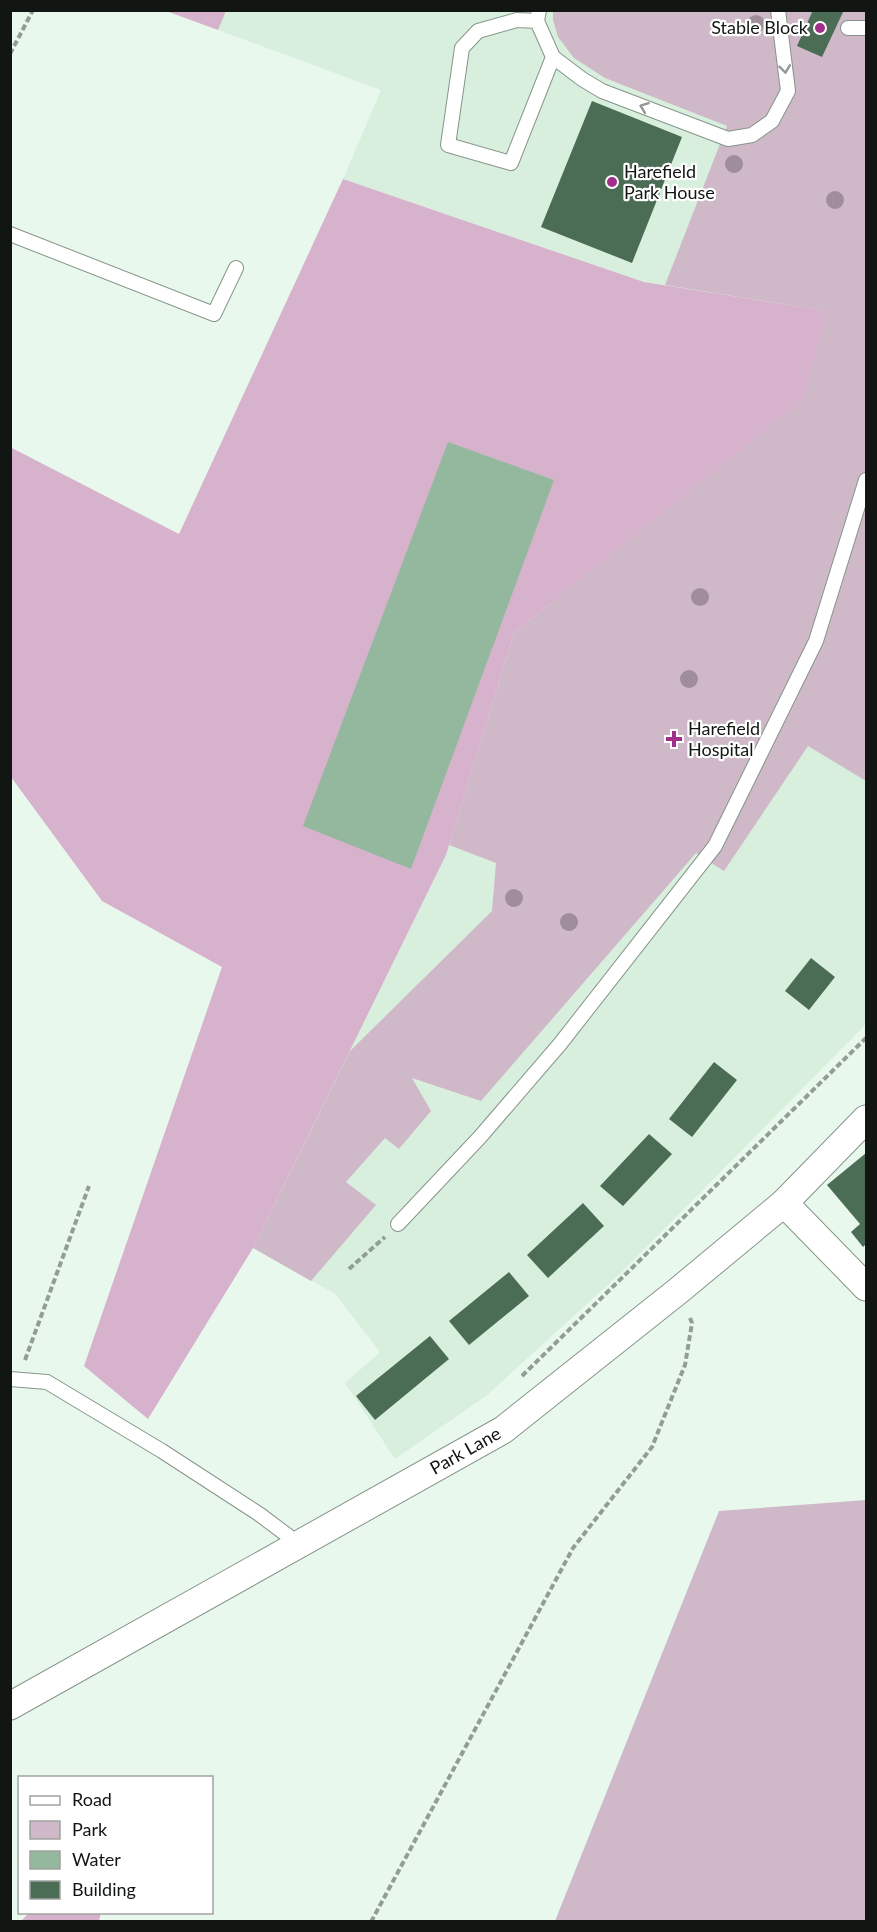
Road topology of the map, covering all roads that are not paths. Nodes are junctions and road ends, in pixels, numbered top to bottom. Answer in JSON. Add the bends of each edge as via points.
{"nodes":[{"id":1,"x":778,"y":10,"type":"edge"},
{"id":2,"x":538,"y":16,"type":"edge"},
{"id":3,"x":848,"y":28,"type":"dead end"},
{"id":4,"x":867,"y":28,"type":"edge"},
{"id":5,"x":553,"y":57,"type":"junction"},
{"id":6,"x":10,"y":234,"type":"edge"},
{"id":7,"x":236,"y":268,"type":"dead end"},
{"id":8,"x":867,"y":480,"type":"edge"},
{"id":9,"x":867,"y":1119,"type":"edge"},
{"id":10,"x":784,"y":1203,"type":"junction"},
{"id":11,"x":398,"y":1224,"type":"road end"},
{"id":12,"x":867,"y":1287,"type":"edge"},
{"id":13,"x":14,"y":1380,"type":"edge"},
{"id":14,"x":299,"y":1544,"type":"junction"},
{"id":15,"x":10,"y":1706,"type":"edge"}],
"edges":[{"from":1,"to":5,"type":"lane","one_way":true,"via":[[788,91],[772,121],[752,135],[728,139],[602,91]]},
{"from":2,"to":5,"type":"lane"},
{"from":2,"to":5,"type":"lane","via":[[478,31],[462,48],[448,145],[511,163]]},
{"from":3,"to":4,"type":"lane"},
{"from":6,"to":7,"type":"lane","via":[[214,315]]},
{"from":8,"to":11,"type":"lane","via":[[816,641],[715,846],[560,1044]]},
{"from":9,"to":10,"type":"street","name":"Park Lane"},
{"from":10,"to":12,"type":"street"},
{"from":10,"to":14,"type":"street","name":"Park Lane","via":[[502,1430]]},
{"from":13,"to":14,"type":"lane","via":[[47,1383],[162,1451]]},
{"from":14,"to":15,"type":"street","name":"Park Lane"}]}
